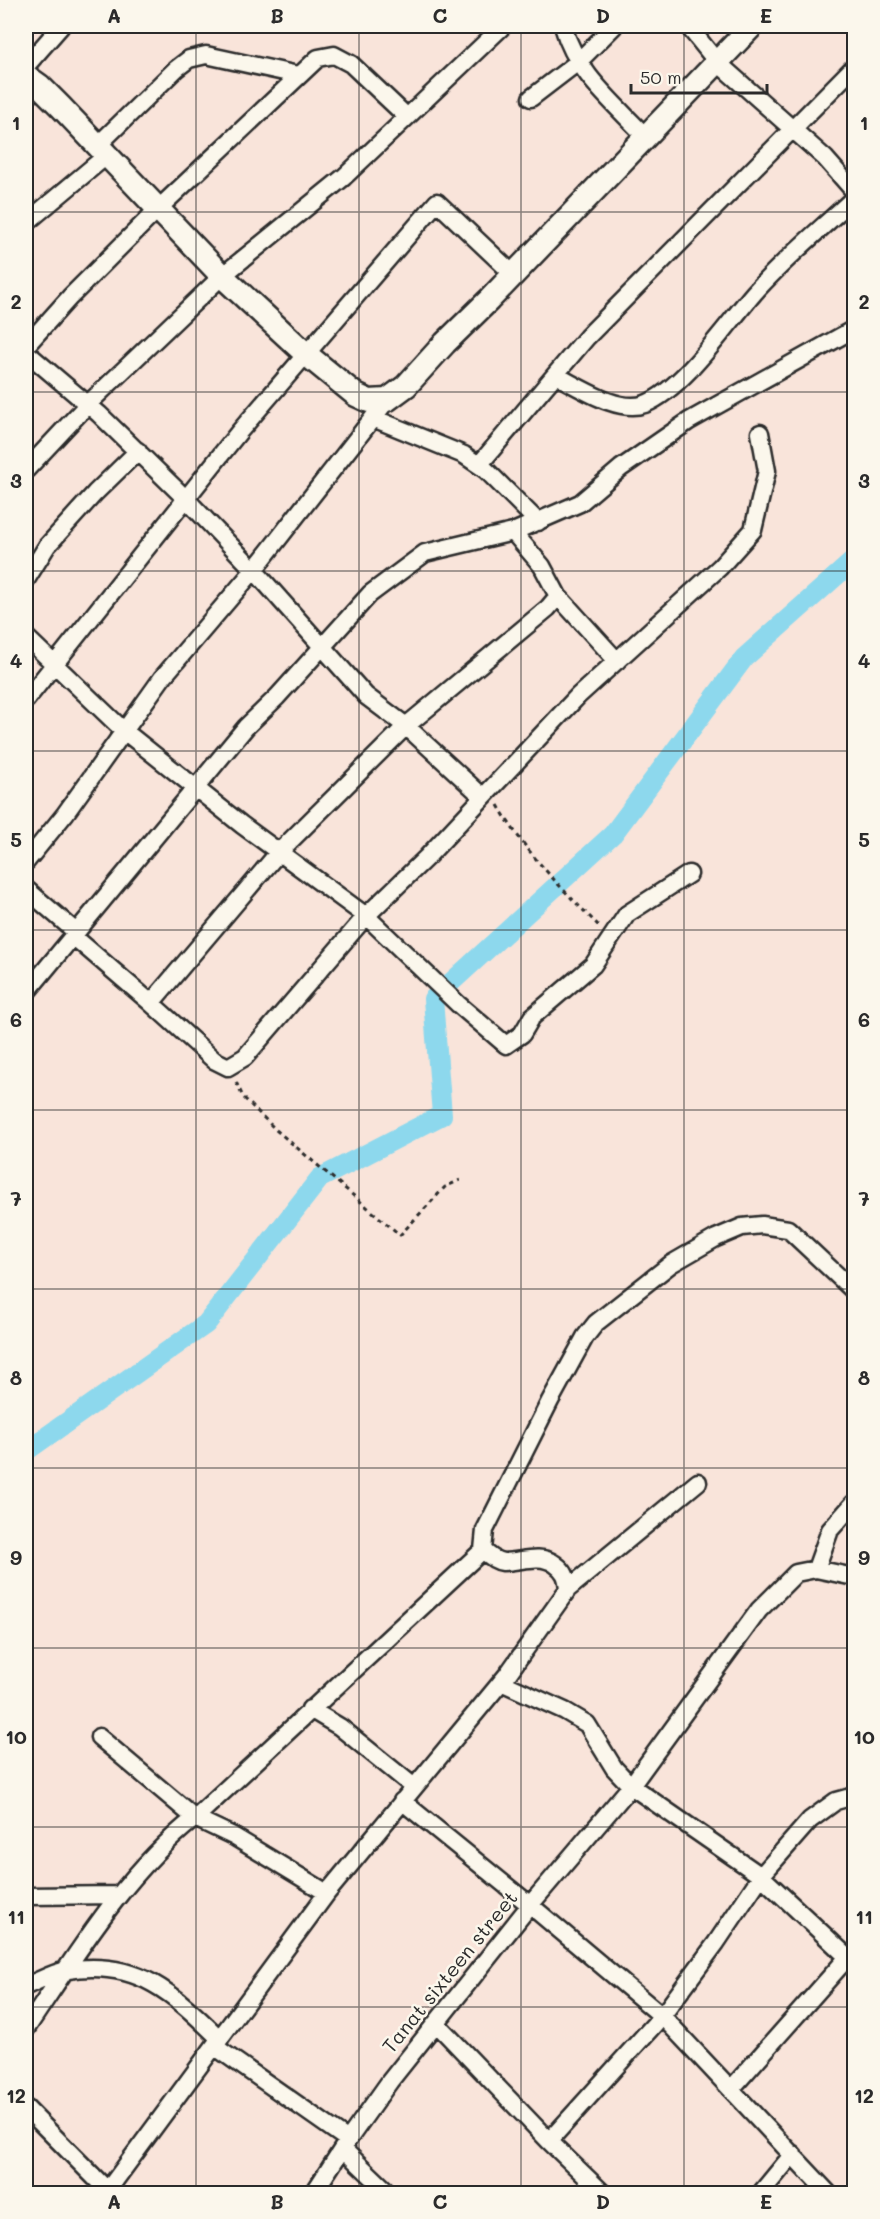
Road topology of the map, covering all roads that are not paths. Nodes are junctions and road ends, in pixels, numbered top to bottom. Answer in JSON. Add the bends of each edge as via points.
{"nodes":[{"id":1,"x":62,"y":26,"type":"edge"},
{"id":2,"x":503,"y":26,"type":"edge"},
{"id":3,"x":563,"y":26,"type":"edge"},
{"id":4,"x":614,"y":26,"type":"edge"},
{"id":5,"x":688,"y":26,"type":"edge"},
{"id":6,"x":752,"y":26,"type":"edge"},
{"id":7,"x":578,"y":62,"type":"junction"},
{"id":8,"x":717,"y":62,"type":"junction"},
{"id":9,"x":26,"y":66,"type":"edge"},
{"id":10,"x":855,"y":67,"type":"edge"},
{"id":11,"x":298,"y":75,"type":"junction"},
{"id":12,"x":26,"y":76,"type":"edge"},
{"id":13,"x":531,"y":98,"type":"dead end"},
{"id":14,"x":406,"y":116,"type":"junction"},
{"id":15,"x":792,"y":129,"type":"junction"},
{"id":16,"x":646,"y":137,"type":"junction"},
{"id":17,"x":102,"y":151,"type":"junction"},
{"id":18,"x":855,"y":191,"type":"edge"},
{"id":19,"x":855,"y":198,"type":"edge"},
{"id":20,"x":158,"y":209,"type":"junction"},
{"id":21,"x":26,"y":223,"type":"edge"},
{"id":22,"x":514,"y":275,"type":"junction"},
{"id":23,"x":222,"y":276,"type":"junction"},
{"id":24,"x":855,"y":329,"type":"edge"},
{"id":25,"x":26,"y":346,"type":"edge"},
{"id":26,"x":26,"y":352,"type":"edge"},
{"id":27,"x":307,"y":355,"type":"junction"},
{"id":28,"x":555,"y":375,"type":"junction"},
{"id":29,"x":88,"y":405,"type":"junction"},
{"id":30,"x":380,"y":409,"type":"junction"},
{"id":31,"x":760,"y":433,"type":"dead end"},
{"id":32,"x":138,"y":451,"type":"junction"},
{"id":33,"x":479,"y":465,"type":"junction"},
{"id":34,"x":26,"y":470,"type":"edge"},
{"id":35,"x":187,"y":500,"type":"junction"},
{"id":36,"x":538,"y":522,"type":"junction"},
{"id":37,"x":513,"y":532,"type":"junction"},
{"id":38,"x":254,"y":570,"type":"junction"},
{"id":39,"x":26,"y":580,"type":"edge"},
{"id":40,"x":558,"y":596,"type":"junction"},
{"id":41,"x":26,"y":637,"type":"edge"},
{"id":42,"x":322,"y":647,"type":"junction"},
{"id":43,"x":617,"y":661,"type":"junction"},
{"id":44,"x":55,"y":665,"type":"junction"},
{"id":45,"x":26,"y":700,"type":"edge"},
{"id":46,"x":406,"y":726,"type":"junction"},
{"id":47,"x":123,"y":730,"type":"junction"},
{"id":48,"x":196,"y":788,"type":"junction"},
{"id":49,"x":486,"y":794,"type":"junction"},
{"id":50,"x":279,"y":852,"type":"junction"},
{"id":51,"x":26,"y":862,"type":"edge"},
{"id":52,"x":689,"y":874,"type":"dead end"},
{"id":53,"x":26,"y":889,"type":"edge"},
{"id":54,"x":366,"y":916,"type":"junction"},
{"id":55,"x":75,"y":934,"type":"junction"},
{"id":56,"x":26,"y":993,"type":"edge"},
{"id":57,"x":151,"y":1003,"type":"junction"},
{"id":58,"x":855,"y":1291,"type":"edge"},
{"id":59,"x":698,"y":1482,"type":"dead end"},
{"id":60,"x":855,"y":1503,"type":"edge"},
{"id":61,"x":483,"y":1550,"type":"junction"},
{"id":62,"x":816,"y":1569,"type":"junction"},
{"id":63,"x":855,"y":1577,"type":"edge"},
{"id":64,"x":568,"y":1589,"type":"junction"},
{"id":65,"x":501,"y":1682,"type":"junction"},
{"id":66,"x":310,"y":1709,"type":"junction"},
{"id":67,"x":99,"y":1737,"type":"dead end"},
{"id":68,"x":631,"y":1786,"type":"junction"},
{"id":69,"x":414,"y":1787,"type":"junction"},
{"id":70,"x":855,"y":1796,"type":"edge"},
{"id":71,"x":402,"y":1801,"type":"junction"},
{"id":72,"x":195,"y":1818,"type":"junction"},
{"id":73,"x":761,"y":1876,"type":"junction"},
{"id":74,"x":327,"y":1893,"type":"junction"},
{"id":75,"x":119,"y":1895,"type":"junction"},
{"id":76,"x":26,"y":1896,"type":"edge"},
{"id":77,"x":530,"y":1905,"type":"junction"},
{"id":78,"x":851,"y":1960,"type":"edge"},
{"id":79,"x":67,"y":1970,"type":"junction"},
{"id":80,"x":26,"y":1986,"type":"edge"},
{"id":81,"x":662,"y":2016,"type":"junction"},
{"id":82,"x":436,"y":2024,"type":"junction"},
{"id":83,"x":26,"y":2029,"type":"edge"},
{"id":84,"x":217,"y":2042,"type":"junction"},
{"id":85,"x":732,"y":2088,"type":"junction"},
{"id":86,"x":26,"y":2108,"type":"edge"},
{"id":87,"x":549,"y":2141,"type":"junction"},
{"id":88,"x":345,"y":2144,"type":"junction"},
{"id":89,"x":793,"y":2154,"type":"junction"},
{"id":90,"x":108,"y":2192,"type":"edge"},
{"id":91,"x":314,"y":2193,"type":"edge"},
{"id":92,"x":390,"y":2193,"type":"edge"},
{"id":93,"x":604,"y":2193,"type":"edge"},
{"id":94,"x":760,"y":2193,"type":"edge"},
{"id":95,"x":829,"y":2193,"type":"edge"}],
"edges":[{"from":1,"to":9,"type":"street"},
{"from":2,"to":14,"type":"street"},
{"from":3,"to":7,"type":"street"},
{"from":4,"to":7,"type":"street"},
{"from":5,"to":8,"type":"street"},
{"from":6,"to":8,"type":"street"},
{"from":7,"to":13,"type":"street"},
{"from":7,"to":16,"type":"street"},
{"from":8,"to":15,"type":"street"},
{"from":8,"to":16,"type":"street"},
{"from":10,"to":15,"type":"street"},
{"from":11,"to":14,"type":"street","via":[[318,58],[334,55],[351,64]]},
{"from":11,"to":17,"type":"street","via":[[206,55],[189,59]]},
{"from":11,"to":20,"type":"street"},
{"from":12,"to":17,"type":"street"},
{"from":14,"to":23,"type":"street","via":[[344,177]]},
{"from":15,"to":18,"type":"street"},
{"from":15,"to":28,"type":"street","via":[[587,337]]},
{"from":16,"to":22,"type":"street"},
{"from":17,"to":20,"type":"street"},
{"from":17,"to":21,"type":"street"},
{"from":19,"to":28,"type":"street","via":[[755,292],[677,382],[644,404],[606,401]]},
{"from":20,"to":23,"type":"street"},
{"from":20,"to":25,"type":"street"},
{"from":22,"to":27,"type":"street","via":[[437,202]]},
{"from":22,"to":30,"type":"street"},
{"from":23,"to":27,"type":"street"},
{"from":23,"to":29,"type":"street"},
{"from":24,"to":36,"type":"street","via":[[689,421],[621,468],[580,503]]},
{"from":26,"to":29,"type":"street"},
{"from":27,"to":30,"type":"street","via":[[356,395]]},
{"from":27,"to":35,"type":"street","via":[[239,432]]},
{"from":28,"to":33,"type":"street"},
{"from":29,"to":32,"type":"street"},
{"from":29,"to":34,"type":"street"},
{"from":30,"to":33,"type":"street"},
{"from":30,"to":38,"type":"street"},
{"from":31,"to":43,"type":"street","via":[[767,471],[753,530],[720,567]]},
{"from":32,"to":35,"type":"street"},
{"from":32,"to":39,"type":"street","via":[[47,546]]},
{"from":33,"to":36,"type":"street"},
{"from":35,"to":38,"type":"street"},
{"from":35,"to":44,"type":"street"},
{"from":36,"to":37,"type":"street"},
{"from":37,"to":40,"type":"street","via":[[542,566]]},
{"from":37,"to":42,"type":"street","via":[[425,553],[370,594]]},
{"from":38,"to":42,"type":"street"},
{"from":38,"to":47,"type":"street"},
{"from":40,"to":43,"type":"street"},
{"from":40,"to":46,"type":"street"},
{"from":41,"to":44,"type":"street"},
{"from":42,"to":46,"type":"street","via":[[366,696]]},
{"from":42,"to":48,"type":"street","via":[[246,727]]},
{"from":43,"to":49,"type":"street","via":[[578,696]]},
{"from":44,"to":45,"type":"street"},
{"from":44,"to":47,"type":"street"},
{"from":46,"to":49,"type":"street"},
{"from":46,"to":50,"type":"street"},
{"from":47,"to":48,"type":"street"},
{"from":47,"to":51,"type":"street"},
{"from":48,"to":50,"type":"street"},
{"from":48,"to":55,"type":"street"},
{"from":49,"to":54,"type":"street"},
{"from":50,"to":54,"type":"street"},
{"from":50,"to":57,"type":"street"},
{"from":52,"to":54,"type":"street","via":[[627,914],[593,965],[532,1017],[522,1034],[506,1044],[416,966]]},
{"from":53,"to":55,"type":"street"},
{"from":54,"to":57,"type":"street","via":[[244,1057],[228,1067],[214,1060]]},
{"from":55,"to":56,"type":"street"},
{"from":55,"to":57,"type":"street"},
{"from":58,"to":61,"type":"street","via":[[788,1229],[762,1225],[742,1227],[716,1238],[671,1264],[596,1323],[585,1337],[485,1530]]},
{"from":59,"to":64,"type":"street"},
{"from":60,"to":62,"type":"street","via":[[830,1530]]},
{"from":61,"to":64,"type":"street","via":[[490,1558],[503,1562],[548,1559],[563,1569]]},
{"from":61,"to":66,"type":"street"},
{"from":62,"to":63,"type":"street"},
{"from":62,"to":68,"type":"street","name":"Tanat sixteen street","via":[[796,1573],[759,1610]]},
{"from":64,"to":65,"type":"street"},
{"from":65,"to":68,"type":"street","via":[[587,1724],[614,1768]]},
{"from":65,"to":69,"type":"street"},
{"from":66,"to":69,"type":"street","via":[[340,1727]]},
{"from":66,"to":72,"type":"street"},
{"from":67,"to":72,"type":"street"},
{"from":68,"to":73,"type":"street"},
{"from":68,"to":77,"type":"street","name":"Tanat sixteen street"},
{"from":69,"to":71,"type":"street"},
{"from":70,"to":73,"type":"street","via":[[836,1801],[810,1820]]},
{"from":71,"to":74,"type":"street"},
{"from":71,"to":77,"type":"street"},
{"from":72,"to":74,"type":"street","via":[[242,1841]]},
{"from":72,"to":75,"type":"street","via":[[174,1835]]},
{"from":73,"to":78,"type":"street"},
{"from":73,"to":81,"type":"street"},
{"from":74,"to":84,"type":"street"},
{"from":75,"to":76,"type":"street"},
{"from":75,"to":79,"type":"street"},
{"from":77,"to":81,"type":"street"},
{"from":77,"to":82,"type":"street","name":"Tanat sixteen street"},
{"from":78,"to":85,"type":"street"},
{"from":79,"to":80,"type":"street"},
{"from":79,"to":83,"type":"street"},
{"from":79,"to":84,"type":"street","via":[[108,1968],[165,1989],[185,2005]]},
{"from":81,"to":85,"type":"street"},
{"from":81,"to":87,"type":"street"},
{"from":82,"to":87,"type":"street"},
{"from":82,"to":88,"type":"street","name":"Tanat sixteen street"},
{"from":84,"to":88,"type":"street"},
{"from":84,"to":90,"type":"street"},
{"from":85,"to":89,"type":"street"},
{"from":86,"to":90,"type":"street"},
{"from":87,"to":93,"type":"street"},
{"from":88,"to":91,"type":"street","name":"Tanat sixteen street"},
{"from":88,"to":92,"type":"street"},
{"from":89,"to":94,"type":"street"},
{"from":89,"to":95,"type":"street"}]}
